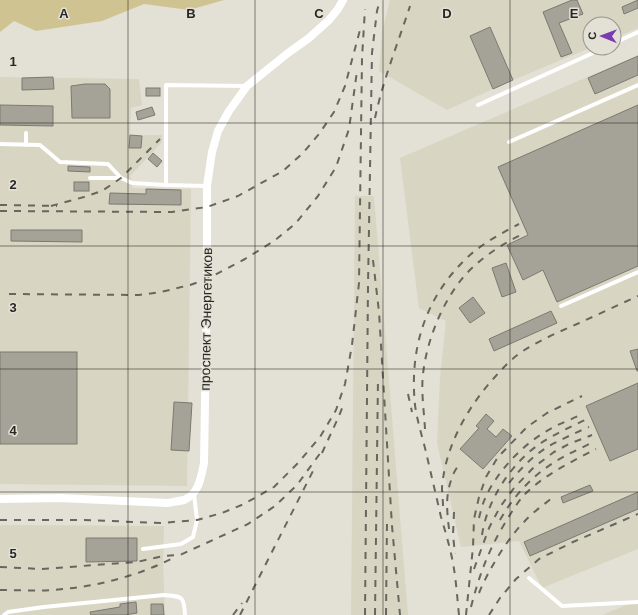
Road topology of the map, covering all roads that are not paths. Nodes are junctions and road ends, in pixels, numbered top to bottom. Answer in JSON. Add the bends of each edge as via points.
{"nodes":[{"id":1,"x":343,"y":0,"type":"edge"},
{"id":2,"x":638,"y":32,"type":"edge"},
{"id":3,"x":622,"y":39,"type":"edge"},
{"id":4,"x":586,"y":56,"type":"edge"},
{"id":5,"x":638,"y":85,"type":"edge"},
{"id":6,"x":247,"y":86,"type":"junction"},
{"id":7,"x":478,"y":105,"type":"dead end"},
{"id":8,"x":26,"y":133,"type":"dead end"},
{"id":9,"x":509,"y":142,"type":"dead end"},
{"id":10,"x":0,"y":144,"type":"edge"},
{"id":11,"x":26,"y":145,"type":"junction"},
{"id":12,"x":90,"y":178,"type":"dead end"},
{"id":13,"x":121,"y":178,"type":"junction"},
{"id":14,"x":166,"y":185,"type":"junction"},
{"id":15,"x":207,"y":186,"type":"junction"},
{"id":16,"x":638,"y":272,"type":"edge"},
{"id":17,"x":561,"y":306,"type":"dead end"},
{"id":18,"x":194,"y":493,"type":"junction"},
{"id":19,"x":0,"y":499,"type":"edge"},
{"id":20,"x":143,"y":549,"type":"dead end"},
{"id":21,"x":529,"y":578,"type":"dead end"},
{"id":22,"x":638,"y":602,"type":"edge"},
{"id":23,"x":4,"y":615,"type":"edge"},
{"id":24,"x":185,"y":615,"type":"edge"}],
"edges":[{"from":1,"to":6,"type":"street","name":"проспект Энергетиков","via":[[329,20],[309,38]]},
{"from":2,"to":3,"type":"lane"},
{"from":4,"to":7,"type":"lane"},
{"from":5,"to":9,"type":"lane"},
{"from":6,"to":14,"type":"lane","via":[[166,85]]},
{"from":6,"to":15,"type":"street","name":"проспект Энергетиков","via":[[218,131]]},
{"from":8,"to":11,"type":"lane"},
{"from":10,"to":11,"type":"lane"},
{"from":11,"to":13,"type":"lane","via":[[40,145],[60,162],[108,164]]},
{"from":12,"to":13,"type":"lane"},
{"from":13,"to":14,"type":"lane","via":[[132,182]]},
{"from":14,"to":15,"type":"lane"},
{"from":15,"to":18,"type":"street","name":"проспект Энергетиков","via":[[204,463],[201,481]]},
{"from":16,"to":17,"type":"lane"},
{"from":18,"to":19,"type":"street","via":[[185,499],[168,503],[60,498]]},
{"from":18,"to":20,"type":"lane","via":[[196,520],[193,537],[181,544]]},
{"from":21,"to":22,"type":"lane","via":[[562,606]]},
{"from":23,"to":24,"type":"lane","via":[[8,612],[44,607],[164,595],[182,598]]}]}
